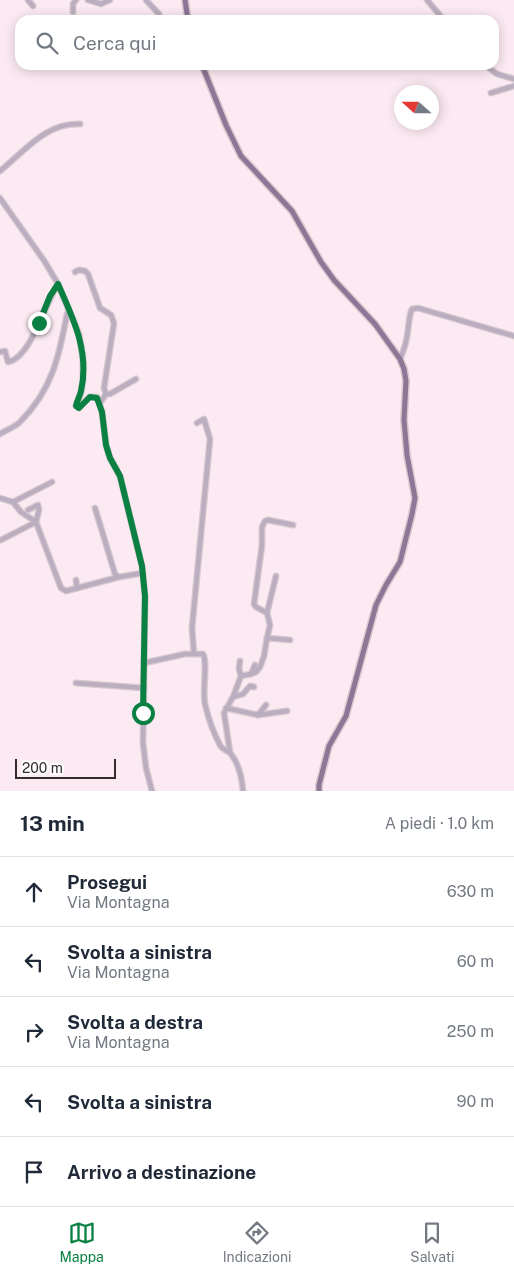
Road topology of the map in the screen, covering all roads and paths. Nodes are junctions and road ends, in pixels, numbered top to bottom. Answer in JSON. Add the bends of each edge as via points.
{"nodes":[{"id":1,"x":28,"y":0,"type":"edge"},
{"id":2,"x":76,"y":0,"type":"edge"},
{"id":3,"x":88,"y":0,"type":"edge"},
{"id":4,"x":110,"y":0,"type":"edge"},
{"id":5,"x":146,"y":0,"type":"edge"},
{"id":6,"x":185,"y":0,"type":"edge"},
{"id":7,"x":427,"y":0,"type":"edge"},
{"id":8,"x":33,"y":6,"type":"dead end"},
{"id":9,"x":73,"y":12,"type":"dead end"},
{"id":10,"x":159,"y":14,"type":"dead end"},
{"id":11,"x":187,"y":15,"type":"edge"},
{"id":12,"x":440,"y":15,"type":"edge"},
{"id":13,"x":204,"y":70,"type":"edge"},
{"id":14,"x":492,"y":70,"type":"edge"},
{"id":15,"x":514,"y":79,"type":"edge"},
{"id":16,"x":514,"y":86,"type":"edge"},
{"id":17,"x":492,"y":93,"type":"dead end"},
{"id":18,"x":80,"y":124,"type":"dead end"},
{"id":19,"x":0,"y":171,"type":"edge"},
{"id":20,"x":0,"y":198,"type":"edge"},
{"id":21,"x":75,"y":272,"type":"dead end"},
{"id":22,"x":58,"y":284,"type":"junction"},
{"id":23,"x":69,"y":311,"type":"junction"},
{"id":24,"x":514,"y":336,"type":"edge"},
{"id":25,"x":0,"y":352,"type":"edge"},
{"id":26,"x":400,"y":359,"type":"junction"},
{"id":27,"x":136,"y":380,"type":"dead end"},
{"id":28,"x":106,"y":394,"type":"junction"},
{"id":29,"x":100,"y":402,"type":"junction"},
{"id":30,"x":197,"y":423,"type":"dead end"},
{"id":31,"x":0,"y":434,"type":"edge"},
{"id":32,"x":52,"y":482,"type":"dead end"},
{"id":33,"x":0,"y":498,"type":"edge"},
{"id":34,"x":13,"y":502,"type":"junction"},
{"id":35,"x":95,"y":508,"type":"dead end"},
{"id":36,"x":28,"y":510,"type":"dead end"},
{"id":37,"x":36,"y":522,"type":"junction"},
{"id":38,"x":293,"y":525,"type":"dead end"},
{"id":39,"x":1,"y":540,"type":"edge"},
{"id":40,"x":143,"y":573,"type":"junction"},
{"id":41,"x":276,"y":576,"type":"dead end"},
{"id":42,"x":119,"y":577,"type":"junction"},
{"id":43,"x":76,"y":580,"type":"dead end"},
{"id":44,"x":77,"y":588,"type":"junction"},
{"id":45,"x":267,"y":613,"type":"junction"},
{"id":46,"x":267,"y":638,"type":"junction"},
{"id":47,"x":290,"y":640,"type":"dead end"},
{"id":48,"x":194,"y":654,"type":"junction"},
{"id":49,"x":240,"y":661,"type":"dead end"},
{"id":50,"x":144,"y":663,"type":"junction"},
{"id":51,"x":255,"y":665,"type":"dead end"},
{"id":52,"x":251,"y":674,"type":"junction"},
{"id":53,"x":241,"y":676,"type":"junction"},
{"id":54,"x":76,"y":683,"type":"dead end"},
{"id":55,"x":254,"y":687,"type":"dead end"},
{"id":56,"x":144,"y":688,"type":"junction"},
{"id":57,"x":233,"y":697,"type":"junction"},
{"id":58,"x":266,"y":705,"type":"dead end"},
{"id":59,"x":226,"y":708,"type":"junction"},
{"id":60,"x":287,"y":711,"type":"dead end"},
{"id":61,"x":258,"y":715,"type":"junction"},
{"id":62,"x":230,"y":752,"type":"junction"},
{"id":63,"x":152,"y":791,"type":"edge"},
{"id":64,"x":243,"y":791,"type":"edge"},
{"id":65,"x":319,"y":791,"type":"edge"}],
"edges":[{"from":1,"to":8,"type":"street"},
{"from":2,"to":9,"type":"street"},
{"from":3,"to":4,"type":"street","via":[[101,4]]},
{"from":5,"to":10,"type":"street"},
{"from":6,"to":11,"type":"main road"},
{"from":7,"to":12,"type":"street"},
{"from":13,"to":26,"type":"main road","via":[[241,156],[292,211],[334,280],[375,324]]},
{"from":14,"to":15,"type":"street"},
{"from":16,"to":17,"type":"street"},
{"from":18,"to":19,"type":"street","via":[[57,127],[42,135]]},
{"from":20,"to":22,"type":"street"},
{"from":21,"to":28,"type":"street","via":[[79,270],[88,274],[100,308],[111,315],[114,323],[104,388]]},
{"from":22,"to":23,"type":"street"},
{"from":22,"to":25,"type":"street","via":[[28,346],[15,361],[8,362],[5,351]]},
{"from":23,"to":29,"type":"street","via":[[79,334],[83,359],[81,392],[76,406],[78,410],[90,397]]},
{"from":23,"to":31,"type":"street","via":[[54,372],[40,397],[19,423]]},
{"from":24,"to":26,"type":"street","via":[[418,308],[412,309]]},
{"from":26,"to":65,"type":"main road","via":[[406,381],[404,420],[414,488],[413,506],[400,562],[376,605],[346,716],[329,746]]},
{"from":27,"to":28,"type":"street"},
{"from":28,"to":29,"type":"street"},
{"from":29,"to":40,"type":"street","via":[[106,445],[120,476]]},
{"from":30,"to":48,"type":"street","via":[[204,419],[210,439],[192,628]]},
{"from":32,"to":34,"type":"street"},
{"from":33,"to":34,"type":"street"},
{"from":34,"to":37,"type":"street"},
{"from":35,"to":42,"type":"street","via":[[115,574]]},
{"from":36,"to":37,"type":"street","via":[[38,505]]},
{"from":37,"to":39,"type":"street"},
{"from":37,"to":44,"type":"street","via":[[61,588],[66,591]]},
{"from":38,"to":45,"type":"street","via":[[268,520],[262,527],[254,604]]},
{"from":40,"to":42,"type":"street"},
{"from":40,"to":50,"type":"street"},
{"from":41,"to":45,"type":"street"},
{"from":42,"to":44,"type":"street"},
{"from":43,"to":44,"type":"street"},
{"from":45,"to":46,"type":"street","via":[[270,624]]},
{"from":46,"to":47,"type":"street"},
{"from":46,"to":52,"type":"street","via":[[260,667]]},
{"from":48,"to":50,"type":"street"},
{"from":48,"to":62,"type":"street","via":[[205,657],[205,704],[220,746]]},
{"from":49,"to":53,"type":"street"},
{"from":50,"to":56,"type":"street"},
{"from":51,"to":52,"type":"street"},
{"from":52,"to":53,"type":"street"},
{"from":53,"to":57,"type":"street"},
{"from":54,"to":56,"type":"street"},
{"from":55,"to":57,"type":"street","via":[[250,686],[243,694]]},
{"from":56,"to":63,"type":"street","via":[[143,743]]},
{"from":57,"to":59,"type":"street"},
{"from":58,"to":61,"type":"street"},
{"from":59,"to":61,"type":"street"},
{"from":59,"to":62,"type":"street"},
{"from":60,"to":61,"type":"street"},
{"from":62,"to":64,"type":"street","via":[[241,774]]}]}
